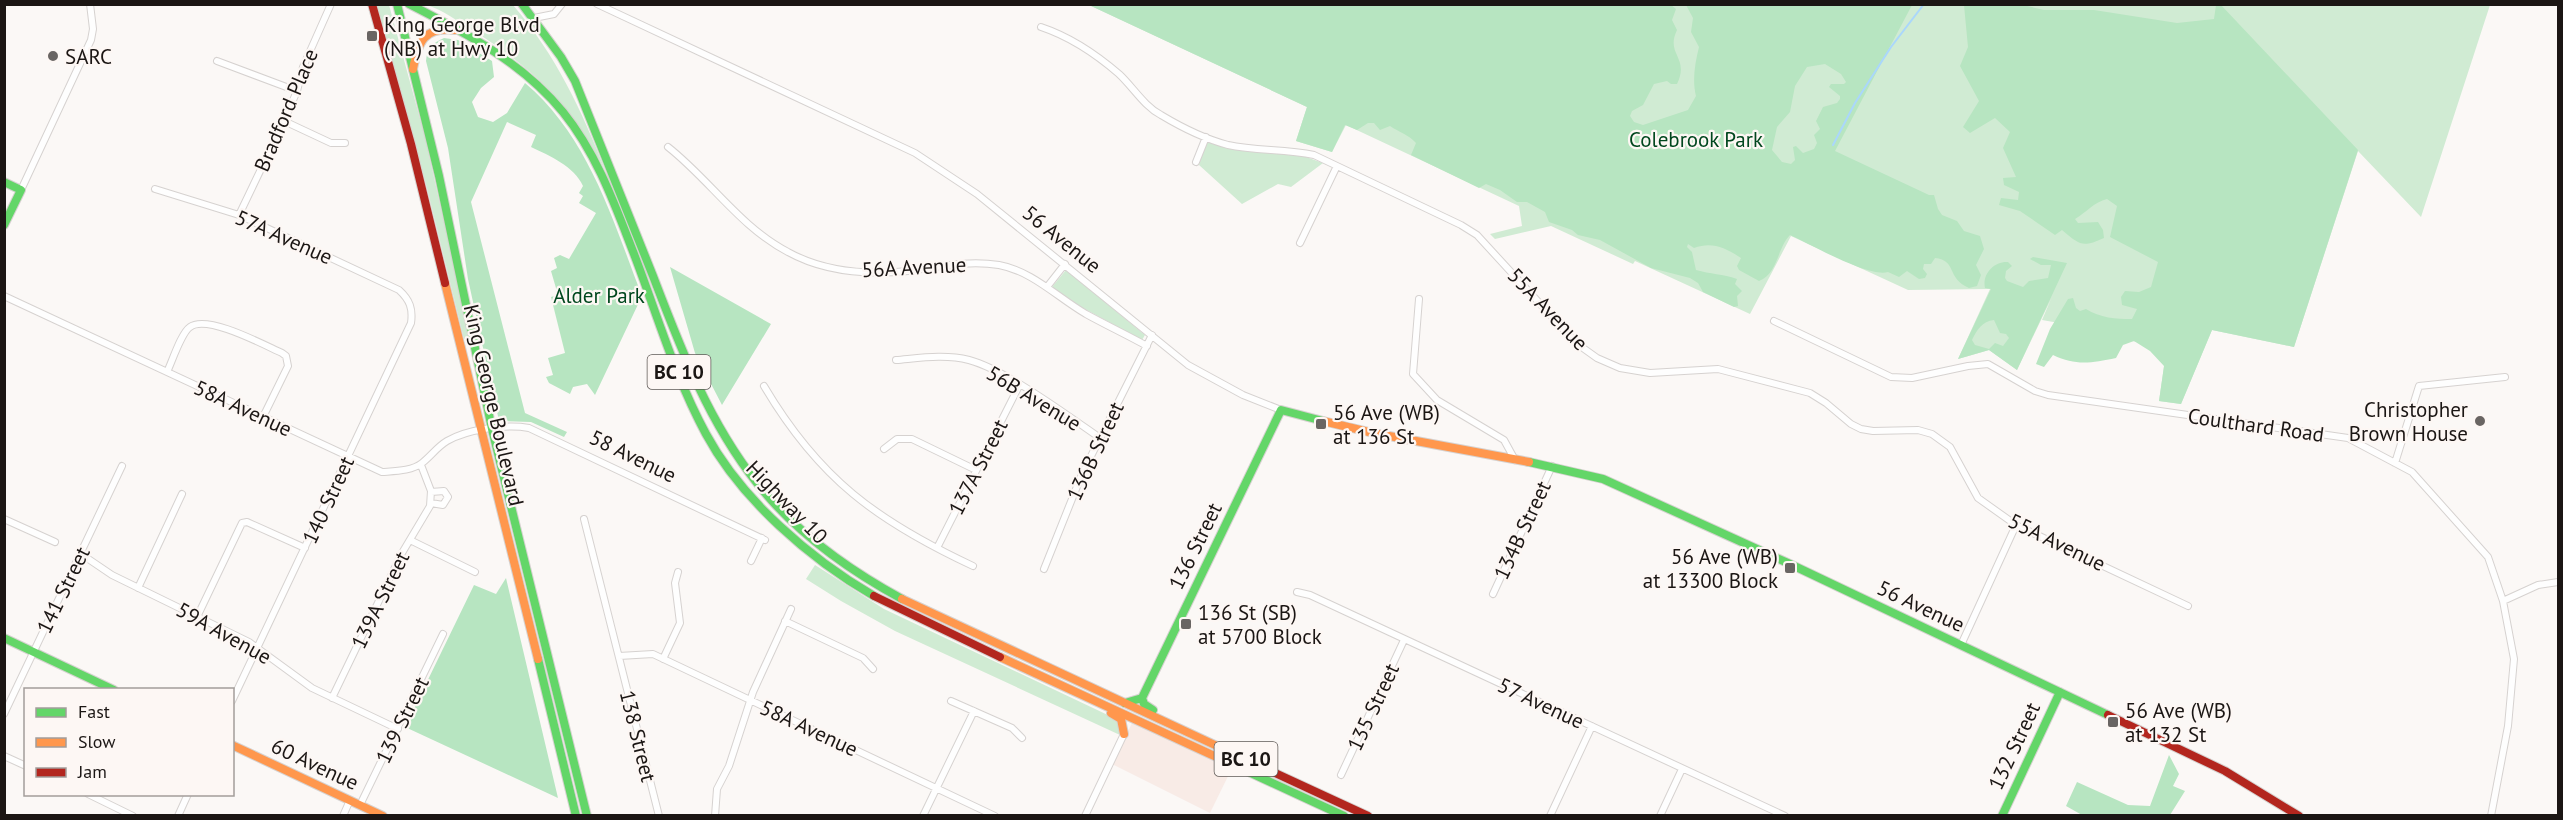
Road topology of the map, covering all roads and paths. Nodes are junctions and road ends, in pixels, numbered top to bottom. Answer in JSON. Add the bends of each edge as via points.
{"nodes":[{"id":1,"x":90,"y":4,"type":"edge"},
{"id":2,"x":331,"y":4,"type":"edge"},
{"id":3,"x":372,"y":4,"type":"edge"},
{"id":4,"x":397,"y":4,"type":"edge"},
{"id":5,"x":409,"y":4,"type":"edge"},
{"id":6,"x":522,"y":4,"type":"edge"},
{"id":7,"x":562,"y":4,"type":"edge"},
{"id":8,"x":597,"y":4,"type":"edge"},
{"id":9,"x":534,"y":18,"type":"junction"},
{"id":10,"x":1041,"y":27,"type":"dead end"},
{"id":11,"x":464,"y":32,"type":"junction"},
{"id":12,"x":217,"y":61,"type":"dead end"},
{"id":13,"x":413,"y":69,"type":"junction"},
{"id":14,"x":297,"y":91,"type":"junction"},
{"id":15,"x":284,"y":122,"type":"junction"},
{"id":16,"x":1206,"y":137,"type":"junction"},
{"id":17,"x":345,"y":143,"type":"dead end"},
{"id":18,"x":668,"y":147,"type":"dead end"},
{"id":19,"x":1196,"y":162,"type":"dead end"},
{"id":20,"x":1336,"y":168,"type":"junction"},
{"id":21,"x":4,"y":182,"type":"edge"},
{"id":22,"x":155,"y":189,"type":"dead end"},
{"id":23,"x":21,"y":190,"type":"junction"},
{"id":24,"x":239,"y":215,"type":"junction"},
{"id":25,"x":4,"y":225,"type":"edge"},
{"id":26,"x":1300,"y":243,"type":"dead end"},
{"id":27,"x":1065,"y":264,"type":"junction"},
{"id":28,"x":1047,"y":287,"type":"junction"},
{"id":29,"x":4,"y":296,"type":"edge"},
{"id":30,"x":408,"y":298,"type":"joint"},
{"id":31,"x":1419,"y":299,"type":"dead end"},
{"id":32,"x":1774,"y":321,"type":"dead end"},
{"id":33,"x":1152,"y":335,"type":"junction"},
{"id":34,"x":1147,"y":345,"type":"junction"},
{"id":35,"x":896,"y":360,"type":"dead end"},
{"id":36,"x":167,"y":372,"type":"junction"},
{"id":37,"x":2505,"y":377,"type":"dead end"},
{"id":38,"x":764,"y":386,"type":"dead end"},
{"id":39,"x":1019,"y":386,"type":"junction"},
{"id":40,"x":1281,"y":410,"type":"junction"},
{"id":41,"x":263,"y":417,"type":"junction"},
{"id":42,"x":492,"y":429,"type":"junction"},
{"id":43,"x":482,"y":431,"type":"junction"},
{"id":44,"x":1100,"y":438,"type":"junction"},
{"id":45,"x":884,"y":449,"type":"dead end"},
{"id":46,"x":348,"y":456,"type":"junction"},
{"id":47,"x":1515,"y":460,"type":"junction"},
{"id":48,"x":2395,"y":463,"type":"junction"},
{"id":49,"x":421,"y":465,"type":"junction"},
{"id":50,"x":122,"y":466,"type":"dead end"},
{"id":51,"x":1552,"y":466,"type":"junction"},
{"id":52,"x":976,"y":470,"type":"junction"},
{"id":53,"x":431,"y":492,"type":"junction"},
{"id":54,"x":182,"y":494,"type":"dead end"},
{"id":55,"x":431,"y":503,"type":"junction"},
{"id":56,"x":4,"y":519,"type":"edge"},
{"id":57,"x":584,"y":519,"type":"dead end"},
{"id":58,"x":2016,"y":525,"type":"junction"},
{"id":59,"x":410,"y":540,"type":"junction"},
{"id":60,"x":55,"y":542,"type":"dead end"},
{"id":61,"x":304,"y":548,"type":"junction"},
{"id":62,"x":937,"y":548,"type":"junction"},
{"id":63,"x":81,"y":554,"type":"junction"},
{"id":64,"x":751,"y":561,"type":"dead end"},
{"id":65,"x":973,"y":566,"type":"dead end"},
{"id":66,"x":1044,"y":569,"type":"dead end"},
{"id":67,"x":475,"y":572,"type":"dead end"},
{"id":68,"x":678,"y":572,"type":"dead end"},
{"id":69,"x":2559,"y":582,"type":"edge"},
{"id":70,"x":138,"y":588,"type":"junction"},
{"id":71,"x":1297,"y":592,"type":"dead end"},
{"id":72,"x":1493,"y":594,"type":"dead end"},
{"id":73,"x":2503,"y":601,"type":"junction"},
{"id":74,"x":2188,"y":606,"type":"dead end"},
{"id":75,"x":791,"y":609,"type":"dead end"},
{"id":76,"x":197,"y":617,"type":"junction"},
{"id":77,"x":786,"y":621,"type":"junction"},
{"id":78,"x":443,"y":634,"type":"dead end"},
{"id":79,"x":4,"y":638,"type":"edge"},
{"id":80,"x":1404,"y":640,"type":"junction"},
{"id":81,"x":1960,"y":645,"type":"junction"},
{"id":82,"x":258,"y":648,"type":"junction"},
{"id":83,"x":34,"y":652,"type":"junction"},
{"id":84,"x":619,"y":656,"type":"junction"},
{"id":85,"x":663,"y":659,"type":"junction"},
{"id":86,"x":873,"y":669,"type":"dead end"},
{"id":87,"x":1029,"y":670,"type":"junction"},
{"id":88,"x":110,"y":688,"type":"edge"},
{"id":89,"x":2060,"y":692,"type":"junction"},
{"id":90,"x":234,"y":697,"type":"edge"},
{"id":91,"x":332,"y":698,"type":"junction"},
{"id":92,"x":1142,"y":698,"type":"junction"},
{"id":93,"x":750,"y":701,"type":"junction"},
{"id":94,"x":951,"y":701,"type":"dead end"},
{"id":95,"x":1125,"y":703,"type":"junction"},
{"id":96,"x":974,"y":711,"type":"junction"},
{"id":97,"x":4,"y":714,"type":"edge"},
{"id":98,"x":1146,"y":723,"type":"junction"},
{"id":99,"x":1592,"y":726,"type":"junction"},
{"id":100,"x":398,"y":729,"type":"junction"},
{"id":101,"x":1124,"y":734,"type":"junction"},
{"id":102,"x":1022,"y":738,"type":"dead end"},
{"id":103,"x":234,"y":746,"type":"edge"},
{"id":104,"x":1232,"y":752,"type":"junction"},
{"id":105,"x":4,"y":756,"type":"edge"},
{"id":106,"x":24,"y":765,"type":"edge"},
{"id":107,"x":1682,"y":769,"type":"junction"},
{"id":108,"x":1341,"y":775,"type":"dead end"},
{"id":109,"x":937,"y":788,"type":"junction"},
{"id":110,"x":90,"y":796,"type":"edge"},
{"id":111,"x":188,"y":796,"type":"edge"},
{"id":112,"x":350,"y":800,"type":"junction"},
{"id":113,"x":360,"y":805,"type":"junction"},
{"id":114,"x":1774,"y":813,"type":"edge"},
{"id":115,"x":133,"y":816,"type":"edge"},
{"id":116,"x":178,"y":816,"type":"edge"},
{"id":117,"x":343,"y":816,"type":"edge"},
{"id":118,"x":383,"y":816,"type":"edge"},
{"id":119,"x":576,"y":816,"type":"edge"},
{"id":120,"x":587,"y":816,"type":"edge"},
{"id":121,"x":659,"y":816,"type":"edge"},
{"id":122,"x":715,"y":816,"type":"edge"},
{"id":123,"x":923,"y":816,"type":"edge"},
{"id":124,"x":995,"y":816,"type":"edge"},
{"id":125,"x":1085,"y":816,"type":"edge"},
{"id":126,"x":1344,"y":816,"type":"edge"},
{"id":127,"x":1368,"y":816,"type":"edge"},
{"id":128,"x":1550,"y":816,"type":"edge"},
{"id":129,"x":1660,"y":816,"type":"edge"},
{"id":130,"x":1785,"y":816,"type":"edge"},
{"id":131,"x":2002,"y":816,"type":"edge"},
{"id":132,"x":2299,"y":816,"type":"edge"},
{"id":133,"x":2491,"y":816,"type":"edge"}],
"edges":[{"from":1,"to":23,"type":"street","via":[[91,40]]},
{"from":2,"to":14,"type":"street","name":"Bradford Place","via":[[303,67]]},
{"from":3,"to":43,"type":"main road","name":"King George Boulevard"},
{"from":4,"to":13,"type":"main road","name":"King George Boulevard"},
{"from":5,"to":11,"type":"main road","name":"Highway 10","number":"BC 10"},
{"from":6,"to":9,"type":"main road","name":"Highway 10","number":"BC 10"},
{"from":7,"to":9,"type":"street","via":[[554,14]]},
{"from":8,"to":27,"type":"street","name":"56 Avenue","via":[[915,153],[977,194]]},
{"from":9,"to":95,"type":"main road","name":"Highway 10","number":"BC 10","via":[[561,57],[586,107],[711,417],[769,500],[820,548],[870,583]]},
{"from":10,"to":16,"type":"street","name":"55A Avenue","via":[[1095,56],[1119,74],[1159,115]]},
{"from":11,"to":13,"type":"main road","via":[[448,28],[425,35],[419,42]]},
{"from":11,"to":87,"type":"main road","name":"Highway 10","number":"BC 10","via":[[527,74],[565,114],[585,144],[603,177],[694,410],[721,459],[763,509],[813,557],[860,589]]},
{"from":12,"to":14,"type":"street"},
{"from":13,"to":42,"type":"main road","name":"King George Boulevard"},
{"from":14,"to":15,"type":"street","name":"Bradford Place"},
{"from":15,"to":17,"type":"street","via":[[331,142]]},
{"from":15,"to":24,"type":"street","name":"Bradford Place"},
{"from":16,"to":19,"type":"street"},
{"from":16,"to":20,"type":"street","name":"55A Avenue","via":[[1228,145],[1314,155]]},
{"from":18,"to":28,"type":"street","name":"56A Avenue","via":[[765,237],[815,264],[866,274],[965,262],[1001,266],[1028,275]]},
{"from":20,"to":26,"type":"street"},
{"from":20,"to":58,"type":"street","name":"55A Avenue","via":[[1477,234],[1576,343],[1597,358],[1620,368],[1650,373],[1718,369],[1810,393],[1861,429],[1918,430],[1932,434],[1950,447],[1978,498]]},
{"from":21,"to":23,"type":"main road"},
{"from":22,"to":24,"type":"street","name":"57A Avenue"},
{"from":23,"to":25,"type":"main road"},
{"from":24,"to":30,"type":"street","name":"57A Avenue","via":[[399,290]]},
{"from":27,"to":28,"type":"street"},
{"from":27,"to":33,"type":"street","name":"56 Avenue"},
{"from":28,"to":34,"type":"street","name":"56A Avenue","via":[[1086,314]]},
{"from":29,"to":36,"type":"street","name":"58A Avenue"},
{"from":30,"to":46,"type":"street","name":"140 Street","via":[[411,323]]},
{"from":31,"to":47,"type":"street","via":[[1413,374],[1437,400],[1504,440]]},
{"from":32,"to":48,"type":"street","name":"Coulthard Road","via":[[1891,377],[1912,378],[1988,364],[2042,393],[2348,438]]},
{"from":33,"to":34,"type":"street","name":"136B Street"},
{"from":33,"to":40,"type":"street","name":"56 Avenue","via":[[1211,379]]},
{"from":34,"to":44,"type":"street","name":"136B Street"},
{"from":35,"to":39,"type":"street","name":"56B Avenue","via":[[939,356],[969,360]]},
{"from":36,"to":41,"type":"street","name":"58A Avenue"},
{"from":36,"to":41,"type":"street","via":[[187,329],[195,324],[234,331],[286,356],[288,366]]},
{"from":37,"to":48,"type":"street","via":[[2419,386]]},
{"from":38,"to":62,"type":"street","via":[[805,447],[834,477],[868,507]]},
{"from":39,"to":44,"type":"street","name":"56B Avenue"},
{"from":39,"to":52,"type":"street","name":"137A Street"},
{"from":40,"to":47,"type":"main road","name":"56 Avenue","via":[[1373,433]]},
{"from":40,"to":92,"type":"main road","name":"136 Street"},
{"from":41,"to":46,"type":"street","name":"58A Avenue"},
{"from":42,"to":43,"type":"street","name":"58 Avenue"},
{"from":42,"to":64,"type":"street","name":"58 Avenue","via":[[512,425],[529,428],[763,539]]},
{"from":42,"to":120,"type":"main road","name":"King George Boulevard"},
{"from":43,"to":49,"type":"street","via":[[447,441]]},
{"from":43,"to":119,"type":"main road","name":"King George Boulevard"},
{"from":44,"to":66,"type":"street","name":"136B Street"},
{"from":45,"to":52,"type":"street","via":[[897,439],[912,439]]},
{"from":46,"to":49,"type":"street","name":"58A Avenue","via":[[382,472]]},
{"from":46,"to":61,"type":"street","name":"140 Street"},
{"from":47,"to":51,"type":"main road","name":"56 Avenue"},
{"from":48,"to":73,"type":"street","name":"Coulthard Road","via":[[2412,472],[2488,557]]},
{"from":49,"to":53,"type":"street","name":"139A Street"},
{"from":50,"to":63,"type":"street","name":"141 Street"},
{"from":51,"to":72,"type":"street","name":"134B Street"},
{"from":51,"to":81,"type":"main road","name":"56 Avenue","via":[[1604,479]]},
{"from":52,"to":62,"type":"street","name":"137A Street"},
{"from":53,"to":55,"type":"street","name":"139A Street"},
{"from":53,"to":55,"type":"street","name":"139A Street","via":[[444,491],[448,497],[443,505]]},
{"from":54,"to":70,"type":"street"},
{"from":55,"to":59,"type":"street","name":"139A Street"},
{"from":56,"to":60,"type":"street"},
{"from":57,"to":84,"type":"street"},
{"from":58,"to":74,"type":"street","name":"55A Avenue"},
{"from":58,"to":81,"type":"street"},
{"from":59,"to":67,"type":"street"},
{"from":59,"to":91,"type":"street","name":"139A Street"},
{"from":61,"to":76,"type":"street","via":[[244,522]]},
{"from":61,"to":82,"type":"street","name":"140 Street"},
{"from":62,"to":65,"type":"street"},
{"from":63,"to":70,"type":"street","name":"59A Avenue"},
{"from":63,"to":83,"type":"street","name":"141 Street"},
{"from":68,"to":85,"type":"street","via":[[675,583],[680,622]]},
{"from":69,"to":73,"type":"street","via":[[2538,585]]},
{"from":70,"to":76,"type":"street","name":"59A Avenue"},
{"from":71,"to":80,"type":"street","name":"57 Avenue"},
{"from":73,"to":133,"type":"street","name":"Coulthard Road","via":[[2514,659],[2508,726]]},
{"from":75,"to":77,"type":"street"},
{"from":76,"to":82,"type":"street","name":"59A Avenue"},
{"from":77,"to":86,"type":"street","via":[[863,658]]},
{"from":77,"to":93,"type":"street"},
{"from":78,"to":100,"type":"street","name":"139 Street"},
{"from":79,"to":83,"type":"main road"},
{"from":80,"to":99,"type":"street","name":"57 Avenue"},
{"from":80,"to":108,"type":"street","name":"135 Street"},
{"from":81,"to":89,"type":"main road","name":"56 Avenue"},
{"from":82,"to":90,"type":"street","name":"140 Street"},
{"from":82,"to":91,"type":"street","name":"59A Avenue"},
{"from":83,"to":88,"type":"main road"},
{"from":83,"to":97,"type":"street","name":"141 Street"},
{"from":84,"to":85,"type":"street","name":"58A Avenue","via":[[646,653]]},
{"from":84,"to":121,"type":"street","name":"138 Street"},
{"from":85,"to":93,"type":"street","name":"58A Avenue"},
{"from":87,"to":98,"type":"main road","name":"Highway 10","number":"BC 10"},
{"from":87,"to":101,"type":"main road","via":[[1048,684],[1118,717]]},
{"from":89,"to":131,"type":"main road","name":"132 Street"},
{"from":89,"to":132,"type":"main road","name":"56 Avenue","via":[[2225,771]]},
{"from":91,"to":100,"type":"street","name":"59A Avenue"},
{"from":92,"to":95,"type":"main road"},
{"from":92,"to":104,"type":"main road","via":[[1147,707],[1224,744]]},
{"from":93,"to":109,"type":"street","name":"58A Avenue"},
{"from":93,"to":122,"type":"street","via":[[729,766],[717,789]]},
{"from":94,"to":96,"type":"street"},
{"from":95,"to":104,"type":"main road","name":"Highway 10","number":"BC 10"},
{"from":96,"to":102,"type":"street","via":[[1012,728]]},
{"from":96,"to":109,"type":"street"},
{"from":98,"to":101,"type":"main road","via":[[1134,725]]},
{"from":98,"to":126,"type":"main road","name":"Highway 10","number":"BC 10"},
{"from":99,"to":107,"type":"street","name":"57 Avenue"},
{"from":99,"to":128,"type":"street"},
{"from":100,"to":113,"type":"street","name":"139 Street"},
{"from":101,"to":125,"type":"street"},
{"from":103,"to":112,"type":"main road","name":"60 Avenue"},
{"from":104,"to":127,"type":"main road","name":"Highway 10","number":"BC 10"},
{"from":105,"to":106,"type":"street"},
{"from":107,"to":114,"type":"street","name":"57 Avenue"},
{"from":107,"to":129,"type":"street"},
{"from":109,"to":123,"type":"street"},
{"from":109,"to":124,"type":"street","name":"58A Avenue"},
{"from":110,"to":115,"type":"street"},
{"from":111,"to":116,"type":"street"},
{"from":112,"to":113,"type":"main road","name":"60 Avenue"},
{"from":112,"to":117,"type":"street"},
{"from":113,"to":118,"type":"main road","name":"60 Avenue"},
{"from":114,"to":130,"type":"street","name":"57 Avenue"}]}
